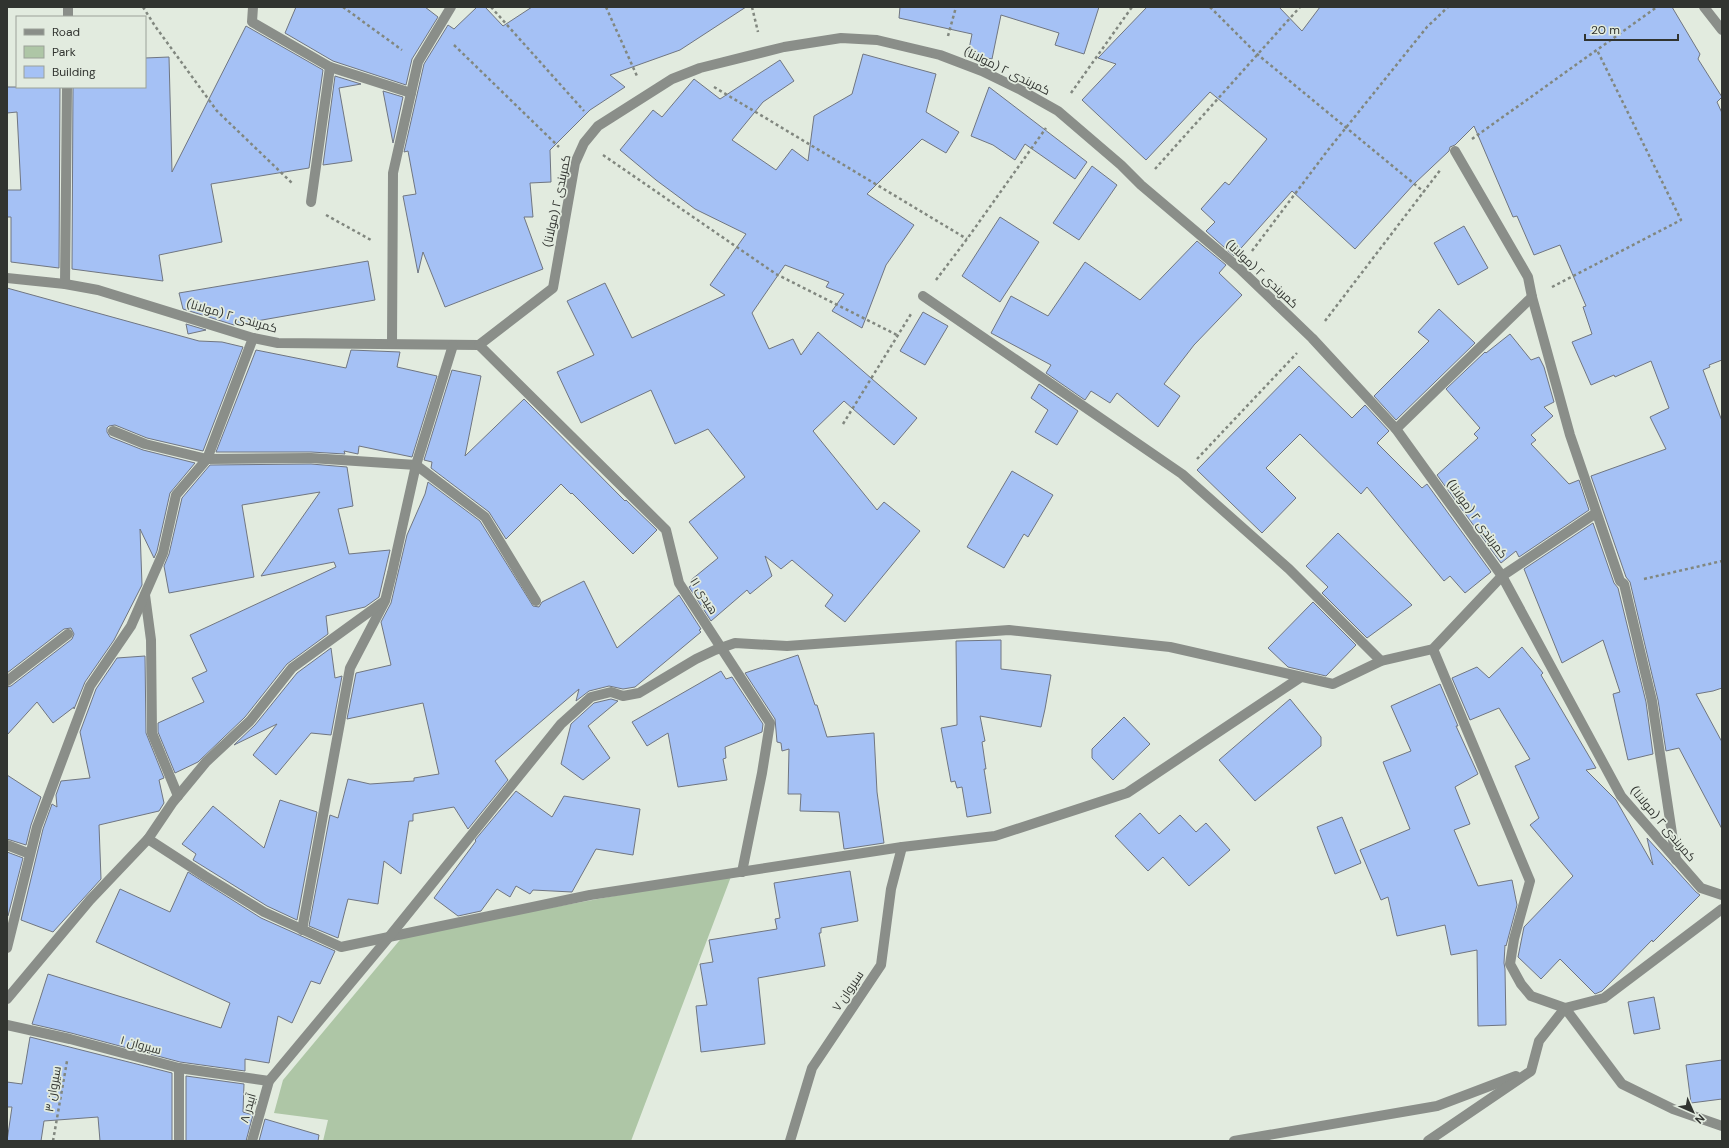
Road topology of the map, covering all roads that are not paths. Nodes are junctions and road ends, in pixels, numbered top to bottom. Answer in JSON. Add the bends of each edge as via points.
{"nodes":[{"id":1,"x":253,"y":7,"type":"edge"},
{"id":2,"x":451,"y":7,"type":"edge"},
{"id":3,"x":1704,"y":7,"type":"edge"},
{"id":4,"x":1722,"y":30,"type":"edge"},
{"id":5,"x":330,"y":67,"type":"junction"},
{"id":6,"x":67,"y":88,"type":"edge"},
{"id":7,"x":411,"y":93,"type":"junction"},
{"id":8,"x":1455,"y":151,"type":"dead end"},
{"id":9,"x":311,"y":202,"type":"road end"},
{"id":10,"x":7,"y":278,"type":"edge"},
{"id":11,"x":65,"y":284,"type":"junction"},
{"id":12,"x":923,"y":296,"type":"road end"},
{"id":13,"x":1532,"y":297,"type":"junction"},
{"id":14,"x":253,"y":338,"type":"junction"},
{"id":15,"x":392,"y":344,"type":"junction"},
{"id":16,"x":453,"y":345,"type":"junction"},
{"id":17,"x":479,"y":345,"type":"junction"},
{"id":18,"x":1396,"y":429,"type":"junction"},
{"id":19,"x":113,"y":431,"type":"dead end"},
{"id":20,"x":207,"y":458,"type":"junction"},
{"id":21,"x":416,"y":465,"type":"junction"},
{"id":22,"x":1596,"y":513,"type":"junction"},
{"id":23,"x":1502,"y":576,"type":"junction"},
{"id":24,"x":145,"y":594,"type":"junction"},
{"id":25,"x":384,"y":601,"type":"junction"},
{"id":26,"x":536,"y":601,"type":"dead end"},
{"id":27,"x":68,"y":634,"type":"dead end"},
{"id":28,"x":721,"y":648,"type":"junction"},
{"id":29,"x":1433,"y":649,"type":"junction"},
{"id":30,"x":1380,"y":661,"type":"junction"},
{"id":31,"x":1302,"y":677,"type":"junction"},
{"id":32,"x":7,"y":681,"type":"edge"},
{"id":33,"x":178,"y":796,"type":"junction"},
{"id":34,"x":148,"y":838,"type":"junction"},
{"id":35,"x":7,"y":845,"type":"edge"},
{"id":36,"x":902,"y":847,"type":"junction"},
{"id":37,"x":30,"y":854,"type":"junction"},
{"id":38,"x":1676,"y":860,"type":"junction"},
{"id":39,"x":742,"y":872,"type":"junction"},
{"id":40,"x":1722,"y":895,"type":"edge"},
{"id":41,"x":1722,"y":909,"type":"edge"},
{"id":42,"x":302,"y":930,"type":"junction"},
{"id":43,"x":389,"y":937,"type":"junction"},
{"id":44,"x":7,"y":948,"type":"edge"},
{"id":45,"x":7,"y":999,"type":"edge"},
{"id":46,"x":1565,"y":1008,"type":"junction"},
{"id":47,"x":7,"y":1025,"type":"edge"},
{"id":48,"x":179,"y":1068,"type":"junction"},
{"id":49,"x":1531,"y":1071,"type":"junction"},
{"id":50,"x":269,"y":1081,"type":"junction"},
{"id":51,"x":1722,"y":1126,"type":"edge"},
{"id":52,"x":180,"y":1141,"type":"edge"},
{"id":53,"x":252,"y":1141,"type":"edge"},
{"id":54,"x":790,"y":1141,"type":"edge"},
{"id":55,"x":1234,"y":1141,"type":"edge"},
{"id":56,"x":1428,"y":1141,"type":"edge"}],
"edges":[{"from":1,"to":5,"type":"street","via":[[252,22]]},
{"from":2,"to":7,"type":"street","via":[[418,62]]},
{"from":3,"to":4,"type":"street"},
{"from":5,"to":7,"type":"street"},
{"from":5,"to":9,"type":"street"},
{"from":6,"to":11,"type":"street"},
{"from":7,"to":15,"type":"street","via":[[393,173]]},
{"from":8,"to":13,"type":"street","via":[[1528,277]]},
{"from":10,"to":11,"type":"street","name":"کمربندی ۲ (مولانا)"},
{"from":11,"to":14,"type":"street","name":"کمربندی ۲ (مولانا)","via":[[98,290]]},
{"from":12,"to":30,"type":"street","via":[[1182,474],[1289,569]]},
{"from":13,"to":18,"type":"street"},
{"from":13,"to":22,"type":"street","via":[[1570,435]]},
{"from":14,"to":15,"type":"street","name":"کمربندی ۲ (مولانا)","via":[[278,343]]},
{"from":14,"to":20,"type":"street"},
{"from":15,"to":16,"type":"street","name":"کمربندی ۲ (مولانا)"},
{"from":16,"to":17,"type":"street","name":"کمربندی ۲ (مولانا)"},
{"from":16,"to":21,"type":"street"},
{"from":17,"to":18,"type":"street","name":"کمربندی ۲ (مولانا)","via":[[553,288],[576,163],[584,143],[598,126],[647,93],[700,68],[784,47],[841,38],[878,40],[940,55],[982,71],[1019,88],[1058,111],[1239,268],[1312,338]]},
{"from":17,"to":28,"type":"street","name":"هیدی ۱۱","via":[[666,530],[679,583]]},
{"from":18,"to":23,"type":"street","name":"کمربندی ۲ (مولانا)"},
{"from":19,"to":20,"type":"street","via":[[145,444]]},
{"from":20,"to":21,"type":"street","via":[[311,458]]},
{"from":20,"to":24,"type":"street","via":[[176,495],[163,553]]},
{"from":21,"to":25,"type":"street"},
{"from":21,"to":26,"type":"street","via":[[485,517]]},
{"from":22,"to":23,"type":"street"},
{"from":22,"to":38,"type":"street","via":[[1620,581],[1624,584],[1652,701]]},
{"from":23,"to":29,"type":"street"},
{"from":23,"to":38,"type":"street","name":"کمربندی ۲ (مولانا)","via":[[1621,796]]},
{"from":24,"to":33,"type":"street","via":[[150,640],[152,733]]},
{"from":24,"to":37,"type":"street","via":[[131,626],[90,686],[37,827]]},
{"from":25,"to":33,"type":"street","via":[[292,668],[250,720],[206,762]]},
{"from":25,"to":42,"type":"street","via":[[350,668]]},
{"from":27,"to":32,"type":"street"},
{"from":28,"to":31,"type":"street","via":[[735,643],[787,646],[1009,630],[1170,647]]},
{"from":28,"to":39,"type":"street","name":"هیدی ۱۱","via":[[770,723]]},
{"from":28,"to":43,"type":"street","via":[[696,659],[639,693],[623,696],[611,692],[591,697],[586,701],[561,724]]},
{"from":29,"to":30,"type":"street"},
{"from":29,"to":46,"type":"street","via":[[1530,881],[1510,964],[1531,996]]},
{"from":30,"to":31,"type":"street","via":[[1333,684]]},
{"from":31,"to":36,"type":"street","via":[[1127,794],[995,836]]},
{"from":33,"to":34,"type":"street"},
{"from":34,"to":42,"type":"street","via":[[258,908]]},
{"from":34,"to":45,"type":"street","via":[[90,900]]},
{"from":35,"to":37,"type":"street"},
{"from":36,"to":39,"type":"street"},
{"from":36,"to":54,"type":"street","name":"سیروان ۷","via":[[891,889],[881,965],[812,1068]]},
{"from":37,"to":44,"type":"street"},
{"from":38,"to":40,"type":"street","name":"کمربندی ۲ (مولانا)","via":[[1701,888]]},
{"from":39,"to":43,"type":"street","via":[[590,895]]},
{"from":41,"to":46,"type":"street","via":[[1604,998]]},
{"from":42,"to":43,"type":"street","via":[[341,946]]},
{"from":43,"to":50,"type":"street"},
{"from":46,"to":49,"type":"street","via":[[1540,1041]]},
{"from":46,"to":51,"type":"street","via":[[1622,1084],[1673,1110]]},
{"from":47,"to":48,"type":"street","name":"سیروان ۱"},
{"from":48,"to":50,"type":"street","name":"سیروان ۱"},
{"from":48,"to":52,"type":"street"},
{"from":49,"to":55,"type":"street","via":[[1437,1106]]},
{"from":49,"to":56,"type":"street"},
{"from":50,"to":53,"type":"street","name":"آبیدر ۸"}]}
